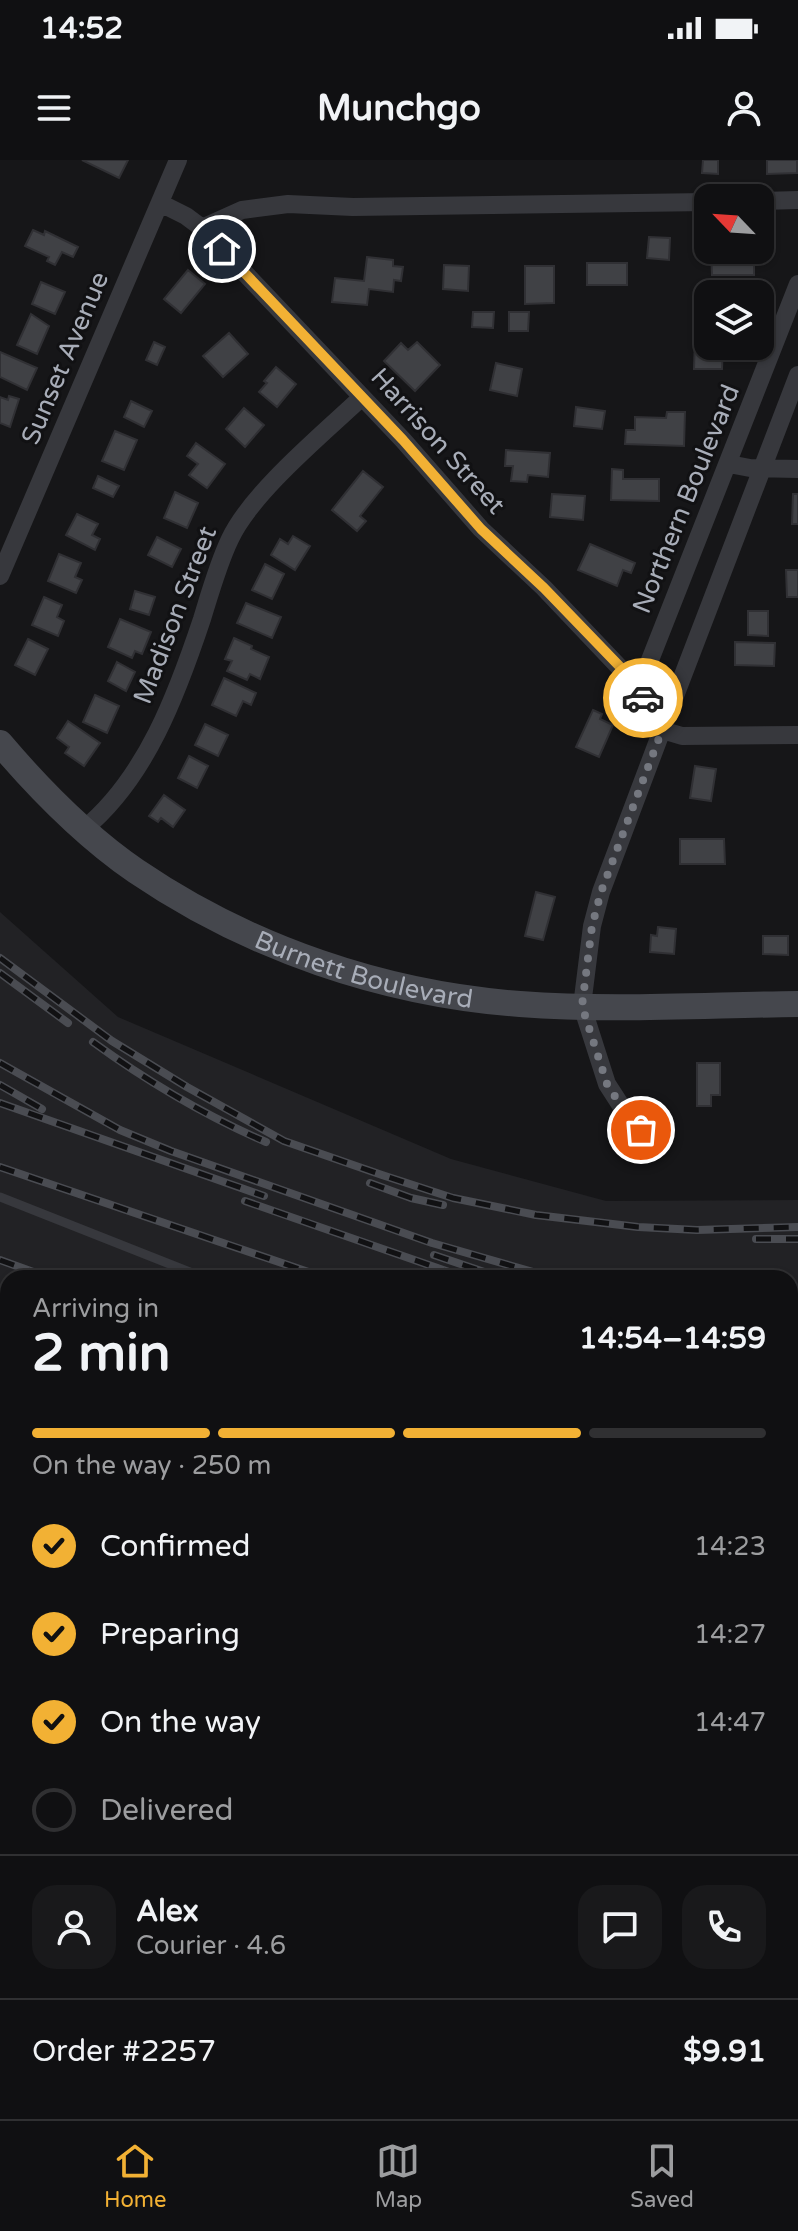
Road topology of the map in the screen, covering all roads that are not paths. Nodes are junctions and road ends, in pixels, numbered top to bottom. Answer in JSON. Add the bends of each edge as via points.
{"nodes":[{"id":1,"x":178,"y":160,"type":"edge"},
{"id":2,"x":798,"y":200,"type":"edge"},
{"id":3,"x":774,"y":201,"type":"edge"},
{"id":4,"x":694,"y":202,"type":"edge"},
{"id":5,"x":160,"y":203,"type":"junction"},
{"id":6,"x":202,"y":228,"type":"junction"},
{"id":7,"x":798,"y":284,"type":"edge"},
{"id":8,"x":798,"y":375,"type":"edge"},
{"id":9,"x":362,"y":397,"type":"junction"},
{"id":10,"x":729,"y":464,"type":"junction"},
{"id":11,"x":762,"y":469,"type":"junction"},
{"id":12,"x":798,"y":469,"type":"edge"},
{"id":13,"x":0,"y":576,"type":"edge"},
{"id":14,"x":639,"y":688,"type":"junction"},
{"id":15,"x":662,"y":730,"type":"junction"},
{"id":16,"x":798,"y":735,"type":"edge"},
{"id":17,"x":0,"y":743,"type":"edge"},
{"id":18,"x":84,"y":829,"type":"junction"},
{"id":19,"x":798,"y":1004,"type":"edge"},
{"id":20,"x":582,"y":1006,"type":"junction"},
{"id":21,"x":650,"y":1138,"type":"dead end"},
{"id":22,"x":0,"y":1197,"type":"edge"},
{"id":23,"x":185,"y":1270,"type":"edge"}],
"edges":[{"from":1,"to":5,"type":"street","name":"Sunset Avenue"},
{"from":2,"to":3,"type":"street"},
{"from":4,"to":6,"type":"street","via":[[288,204],[242,210]]},
{"from":5,"to":6,"type":"street","name":"Harrison Street"},
{"from":5,"to":13,"type":"street","name":"Sunset Avenue"},
{"from":6,"to":9,"type":"street","name":"Harrison Street"},
{"from":7,"to":10,"type":"street","name":"Northern Boulevard"},
{"from":8,"to":11,"type":"street"},
{"from":9,"to":14,"type":"street","name":"Harrison Street","via":[[481,529]]},
{"from":9,"to":18,"type":"street","name":"Madison Street","via":[[237,526],[157,731],[124,788]]},
{"from":10,"to":11,"type":"street"},
{"from":10,"to":14,"type":"street","name":"Northern Boulevard"},
{"from":11,"to":12,"type":"street"},
{"from":11,"to":15,"type":"street"},
{"from":14,"to":15,"type":"street"},
{"from":15,"to":16,"type":"street","via":[[682,736]]},
{"from":15,"to":20,"type":"street","via":[[601,892]]},
{"from":17,"to":18,"type":"main road","name":"Burnett Boulevard"},
{"from":18,"to":20,"type":"main road","name":"Burnett Boulevard","via":[[184,901],[298,955],[440,994]]},
{"from":19,"to":20,"type":"main road","name":"Burnett Boulevard"},
{"from":20,"to":21,"type":"street","via":[[607,1084]]},
{"from":22,"to":23,"type":"lane"}]}
